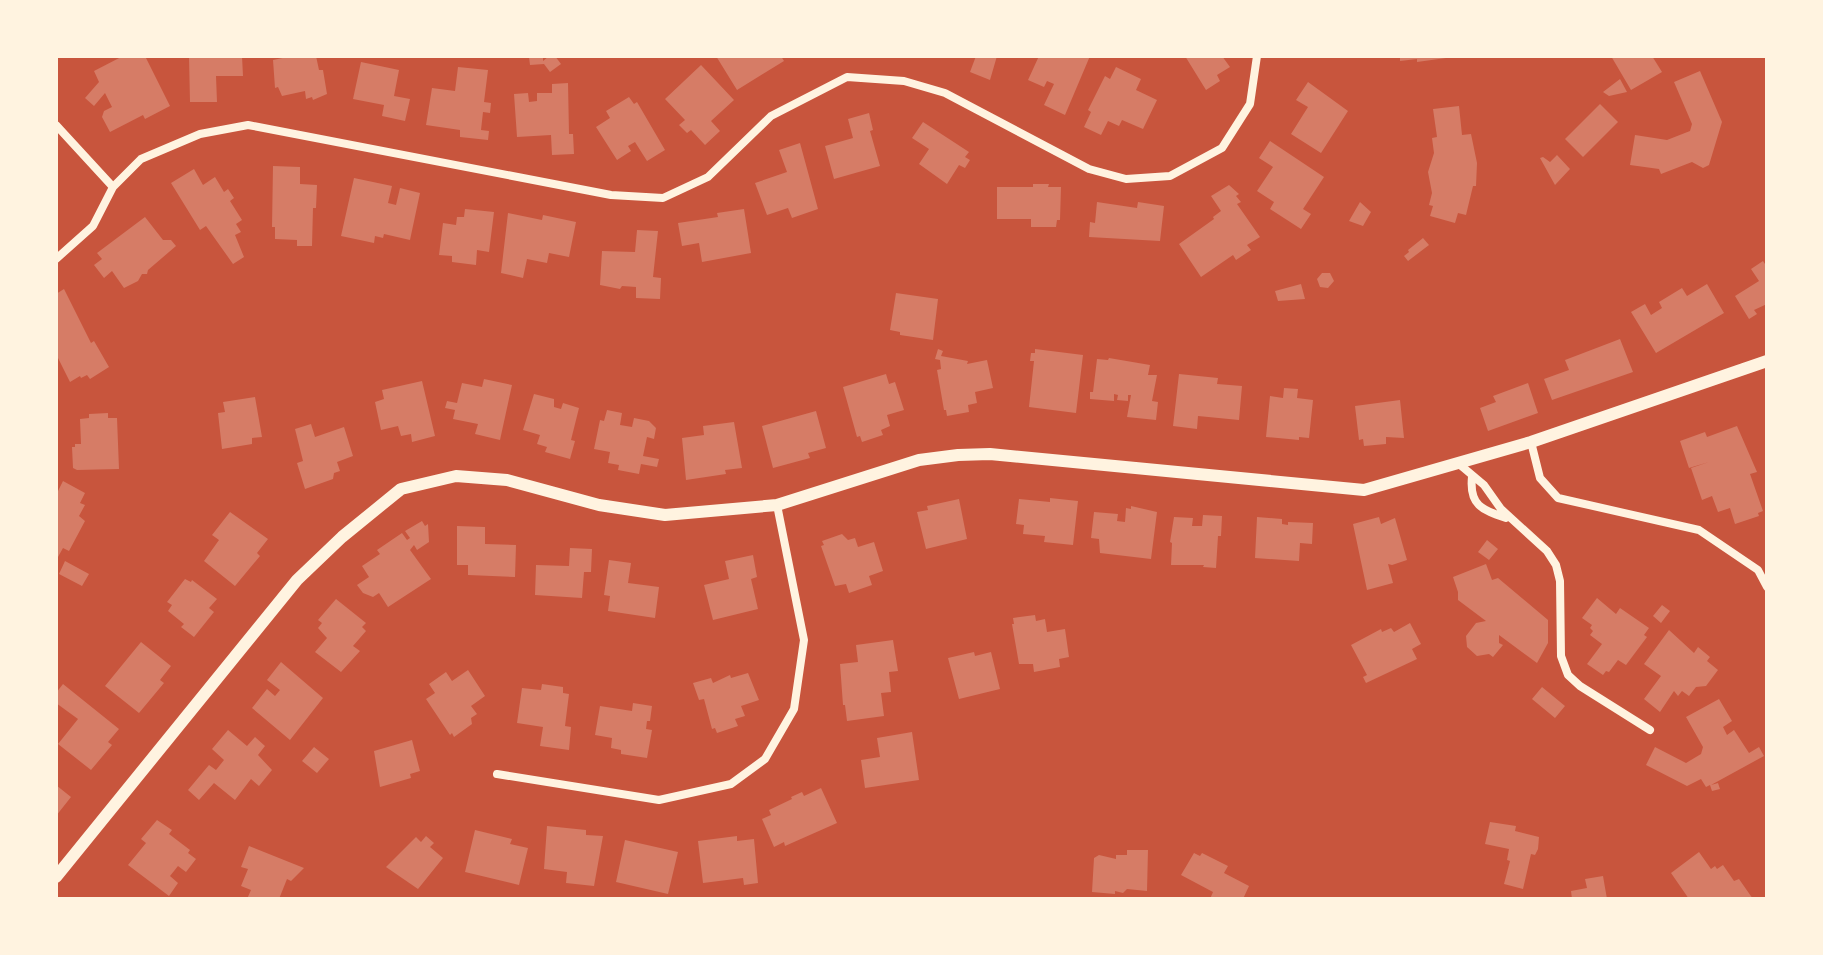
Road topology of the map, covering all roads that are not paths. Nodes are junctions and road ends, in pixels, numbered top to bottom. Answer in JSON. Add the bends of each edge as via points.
{"nodes":[{"id":1,"x":1257,"y":56,"type":"edge"},
{"id":2,"x":56,"y":125,"type":"edge"},
{"id":3,"x":113,"y":187,"type":"junction"},
{"id":4,"x":56,"y":259,"type":"edge"},
{"id":5,"x":1767,"y":361,"type":"edge"},
{"id":6,"x":1531,"y":442,"type":"junction"},
{"id":7,"x":1459,"y":464,"type":"junction"},
{"id":8,"x":1472,"y":477,"type":"junction"},
{"id":9,"x":777,"y":505,"type":"junction"},
{"id":10,"x":1511,"y":519,"type":"junction"},
{"id":11,"x":1767,"y":587,"type":"edge"},
{"id":12,"x":1650,"y":730,"type":"dead end"},
{"id":13,"x":497,"y":774,"type":"dead end"},
{"id":14,"x":56,"y":877,"type":"edge"}],
"edges":[{"from":1,"to":3,"type":"street","via":[[1250,104],[1222,148],[1170,176],[1126,179],[1089,169],[945,93],[904,81],[847,77],[771,116],[708,177],[663,198],[611,195],[248,125],[200,134],[141,159]]},
{"from":2,"to":3,"type":"street"},
{"from":3,"to":4,"type":"street","via":[[93,226]]},
{"from":5,"to":6,"type":"main road"},
{"from":6,"to":7,"type":"main road"},
{"from":6,"to":11,"type":"street","via":[[1540,478],[1558,498],[1699,530],[1758,570]]},
{"from":7,"to":8,"type":"street"},
{"from":7,"to":9,"type":"main road","via":[[1364,490],[1011,455],[958,455],[919,460]]},
{"from":8,"to":10,"type":"street"},
{"from":8,"to":10,"type":"street","via":[[1471,490],[1480,508]]},
{"from":9,"to":13,"type":"street","via":[[804,640],[794,709],[765,759],[731,784],[659,800]]},
{"from":9,"to":14,"type":"main road","via":[[665,515],[599,505],[507,480],[456,476],[401,489],[297,580]]},
{"from":10,"to":12,"type":"street","via":[[1556,565],[1561,656],[1568,675]]}]}
